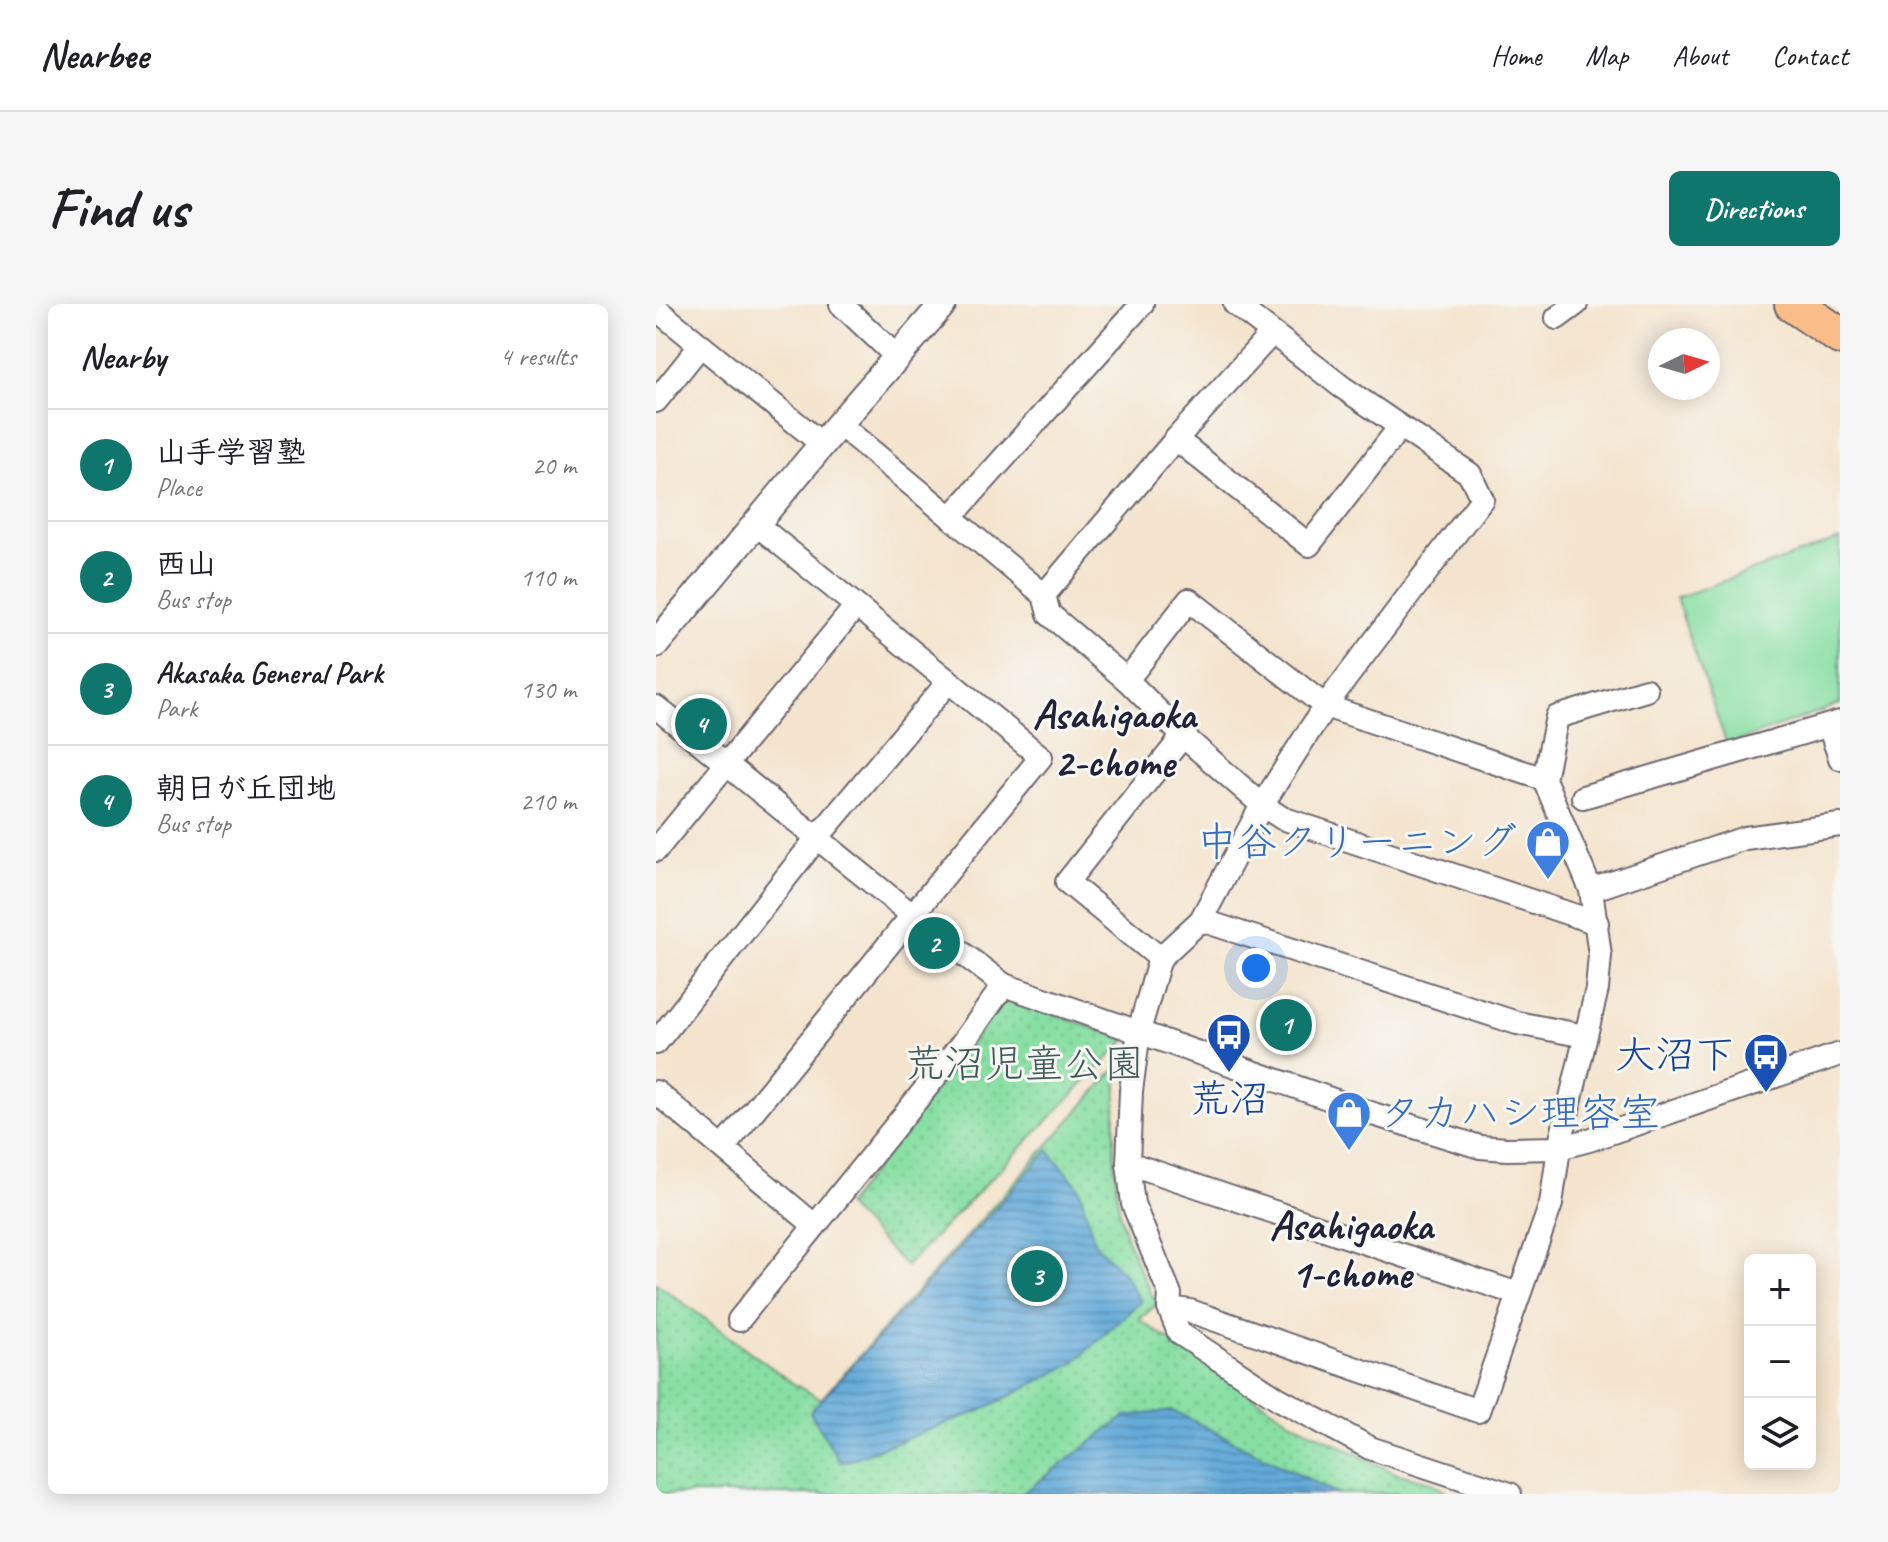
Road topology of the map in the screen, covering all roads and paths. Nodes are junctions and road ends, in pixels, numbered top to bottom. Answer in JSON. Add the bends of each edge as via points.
{"nodes":[{"id":1,"x":841,"y":304,"type":"edge"},
{"id":2,"x":943,"y":304,"type":"edge"},
{"id":3,"x":1142,"y":304,"type":"edge"},
{"id":4,"x":1235,"y":304,"type":"edge"},
{"id":5,"x":1576,"y":304,"type":"edge"},
{"id":6,"x":1793,"y":304,"type":"edge"},
{"id":7,"x":656,"y":309,"type":"edge"},
{"id":8,"x":1557,"y":318,"type":"dead end"},
{"id":9,"x":1271,"y":334,"type":"junction"},
{"id":10,"x":1840,"y":336,"type":"edge"},
{"id":11,"x":700,"y":346,"type":"junction"},
{"id":12,"x":898,"y":358,"type":"junction"},
{"id":13,"x":656,"y":401,"type":"edge"},
{"id":14,"x":839,"y":424,"type":"junction"},
{"id":15,"x":1399,"y":428,"type":"junction"},
{"id":16,"x":1176,"y":439,"type":"junction"},
{"id":17,"x":822,"y":444,"type":"junction"},
{"id":18,"x":951,"y":517,"type":"junction"},
{"id":19,"x":756,"y":524,"type":"junction"},
{"id":20,"x":1044,"y":595,"type":"junction"},
{"id":21,"x":856,"y":606,"type":"junction"},
{"id":22,"x":656,"y":644,"type":"edge"},
{"id":23,"x":1127,"y":680,"type":"junction"},
{"id":24,"x":949,"y":681,"type":"junction"},
{"id":25,"x":1646,"y":690,"type":"dead end"},
{"id":26,"x":1325,"y":706,"type":"junction"},
{"id":27,"x":656,"y":707,"type":"edge"},
{"id":28,"x":1834,"y":724,"type":"edge"},
{"id":29,"x":1183,"y":736,"type":"junction"},
{"id":30,"x":1840,"y":758,"type":"edge"},
{"id":31,"x":725,"y":763,"type":"junction"},
{"id":32,"x":1544,"y":779,"type":"junction"},
{"id":33,"x":1583,"y":797,"type":"dead end"},
{"id":34,"x":1262,"y":805,"type":"junction"},
{"id":35,"x":1840,"y":825,"type":"edge"},
{"id":36,"x":817,"y":838,"type":"junction"},
{"id":37,"x":656,"y":850,"type":"edge"},
{"id":38,"x":1591,"y":890,"type":"junction"},
{"id":39,"x":912,"y":915,"type":"junction"},
{"id":40,"x":1201,"y":920,"type":"junction"},
{"id":41,"x":1597,"y":923,"type":"junction"},
{"id":42,"x":1160,"y":958,"type":"junction"},
{"id":43,"x":1004,"y":985,"type":"junction"},
{"id":44,"x":1139,"y":1031,"type":"junction"},
{"id":45,"x":1585,"y":1036,"type":"junction"},
{"id":46,"x":656,"y":1043,"type":"edge"},
{"id":47,"x":1840,"y":1054,"type":"edge"},
{"id":48,"x":656,"y":1092,"type":"edge"},
{"id":49,"x":724,"y":1147,"type":"junction"},
{"id":50,"x":1559,"y":1148,"type":"junction"},
{"id":51,"x":1128,"y":1163,"type":"junction"},
{"id":52,"x":814,"y":1225,"type":"junction"},
{"id":53,"x":1518,"y":1294,"type":"junction"},
{"id":54,"x":1169,"y":1308,"type":"junction"},
{"id":55,"x":739,"y":1320,"type":"dead end"},
{"id":56,"x":1510,"y":1494,"type":"edge"}],
"edges":[{"from":1,"to":12,"type":"street"},
{"from":2,"to":12,"type":"street"},
{"from":3,"to":18,"type":"street"},
{"from":4,"to":9,"type":"street"},
{"from":5,"to":8,"type":"street"},
{"from":6,"to":10,"type":"highway"},
{"from":7,"to":11,"type":"street"},
{"from":9,"to":15,"type":"street"},
{"from":9,"to":16,"type":"street"},
{"from":11,"to":13,"type":"street"},
{"from":11,"to":17,"type":"street"},
{"from":12,"to":14,"type":"street"},
{"from":14,"to":17,"type":"street"},
{"from":14,"to":18,"type":"street"},
{"from":15,"to":16,"type":"street","via":[[1309,545]]},
{"from":15,"to":26,"type":"street","via":[[1470,474],[1482,499]]},
{"from":16,"to":20,"type":"street"},
{"from":17,"to":19,"type":"street"},
{"from":18,"to":20,"type":"street"},
{"from":19,"to":21,"type":"street"},
{"from":19,"to":22,"type":"street"},
{"from":20,"to":23,"type":"street","via":[[1049,614]]},
{"from":21,"to":24,"type":"street"},
{"from":21,"to":31,"type":"street"},
{"from":23,"to":26,"type":"street","via":[[1189,600]]},
{"from":23,"to":29,"type":"street"},
{"from":24,"to":36,"type":"street"},
{"from":24,"to":39,"type":"street","via":[[1041,757]]},
{"from":25,"to":32,"type":"street","via":[[1557,717]]},
{"from":26,"to":32,"type":"street"},
{"from":26,"to":34,"type":"street"},
{"from":27,"to":31,"type":"street"},
{"from":28,"to":30,"type":"street"},
{"from":28,"to":33,"type":"street"},
{"from":29,"to":34,"type":"street"},
{"from":29,"to":42,"type":"street","via":[[1067,882]]},
{"from":31,"to":36,"type":"street"},
{"from":31,"to":37,"type":"street"},
{"from":32,"to":38,"type":"street"},
{"from":34,"to":40,"type":"street"},
{"from":34,"to":41,"type":"street","via":[[1282,818]]},
{"from":35,"to":38,"type":"street","via":[[1745,838]]},
{"from":36,"to":39,"type":"street"},
{"from":36,"to":46,"type":"street"},
{"from":38,"to":41,"type":"street"},
{"from":39,"to":43,"type":"street"},
{"from":39,"to":49,"type":"street"},
{"from":40,"to":42,"type":"street"},
{"from":40,"to":45,"type":"street","via":[[1517,1023]]},
{"from":41,"to":45,"type":"street","via":[[1597,989]]},
{"from":42,"to":44,"type":"street"},
{"from":43,"to":44,"type":"street"},
{"from":43,"to":52,"type":"street"},
{"from":44,"to":50,"type":"street","via":[[1480,1147]]},
{"from":44,"to":51,"type":"street"},
{"from":45,"to":50,"type":"street"},
{"from":47,"to":50,"type":"street"},
{"from":48,"to":49,"type":"street"},
{"from":49,"to":52,"type":"street"},
{"from":50,"to":53,"type":"street","via":[[1551,1204]]},
{"from":51,"to":53,"type":"street"},
{"from":51,"to":54,"type":"street","via":[[1133,1204],[1170,1294]]},
{"from":52,"to":55,"type":"street"},
{"from":53,"to":54,"type":"street","via":[[1478,1411]]},
{"from":54,"to":56,"type":"street","via":[[1179,1333],[1279,1399],[1370,1448]]}]}
